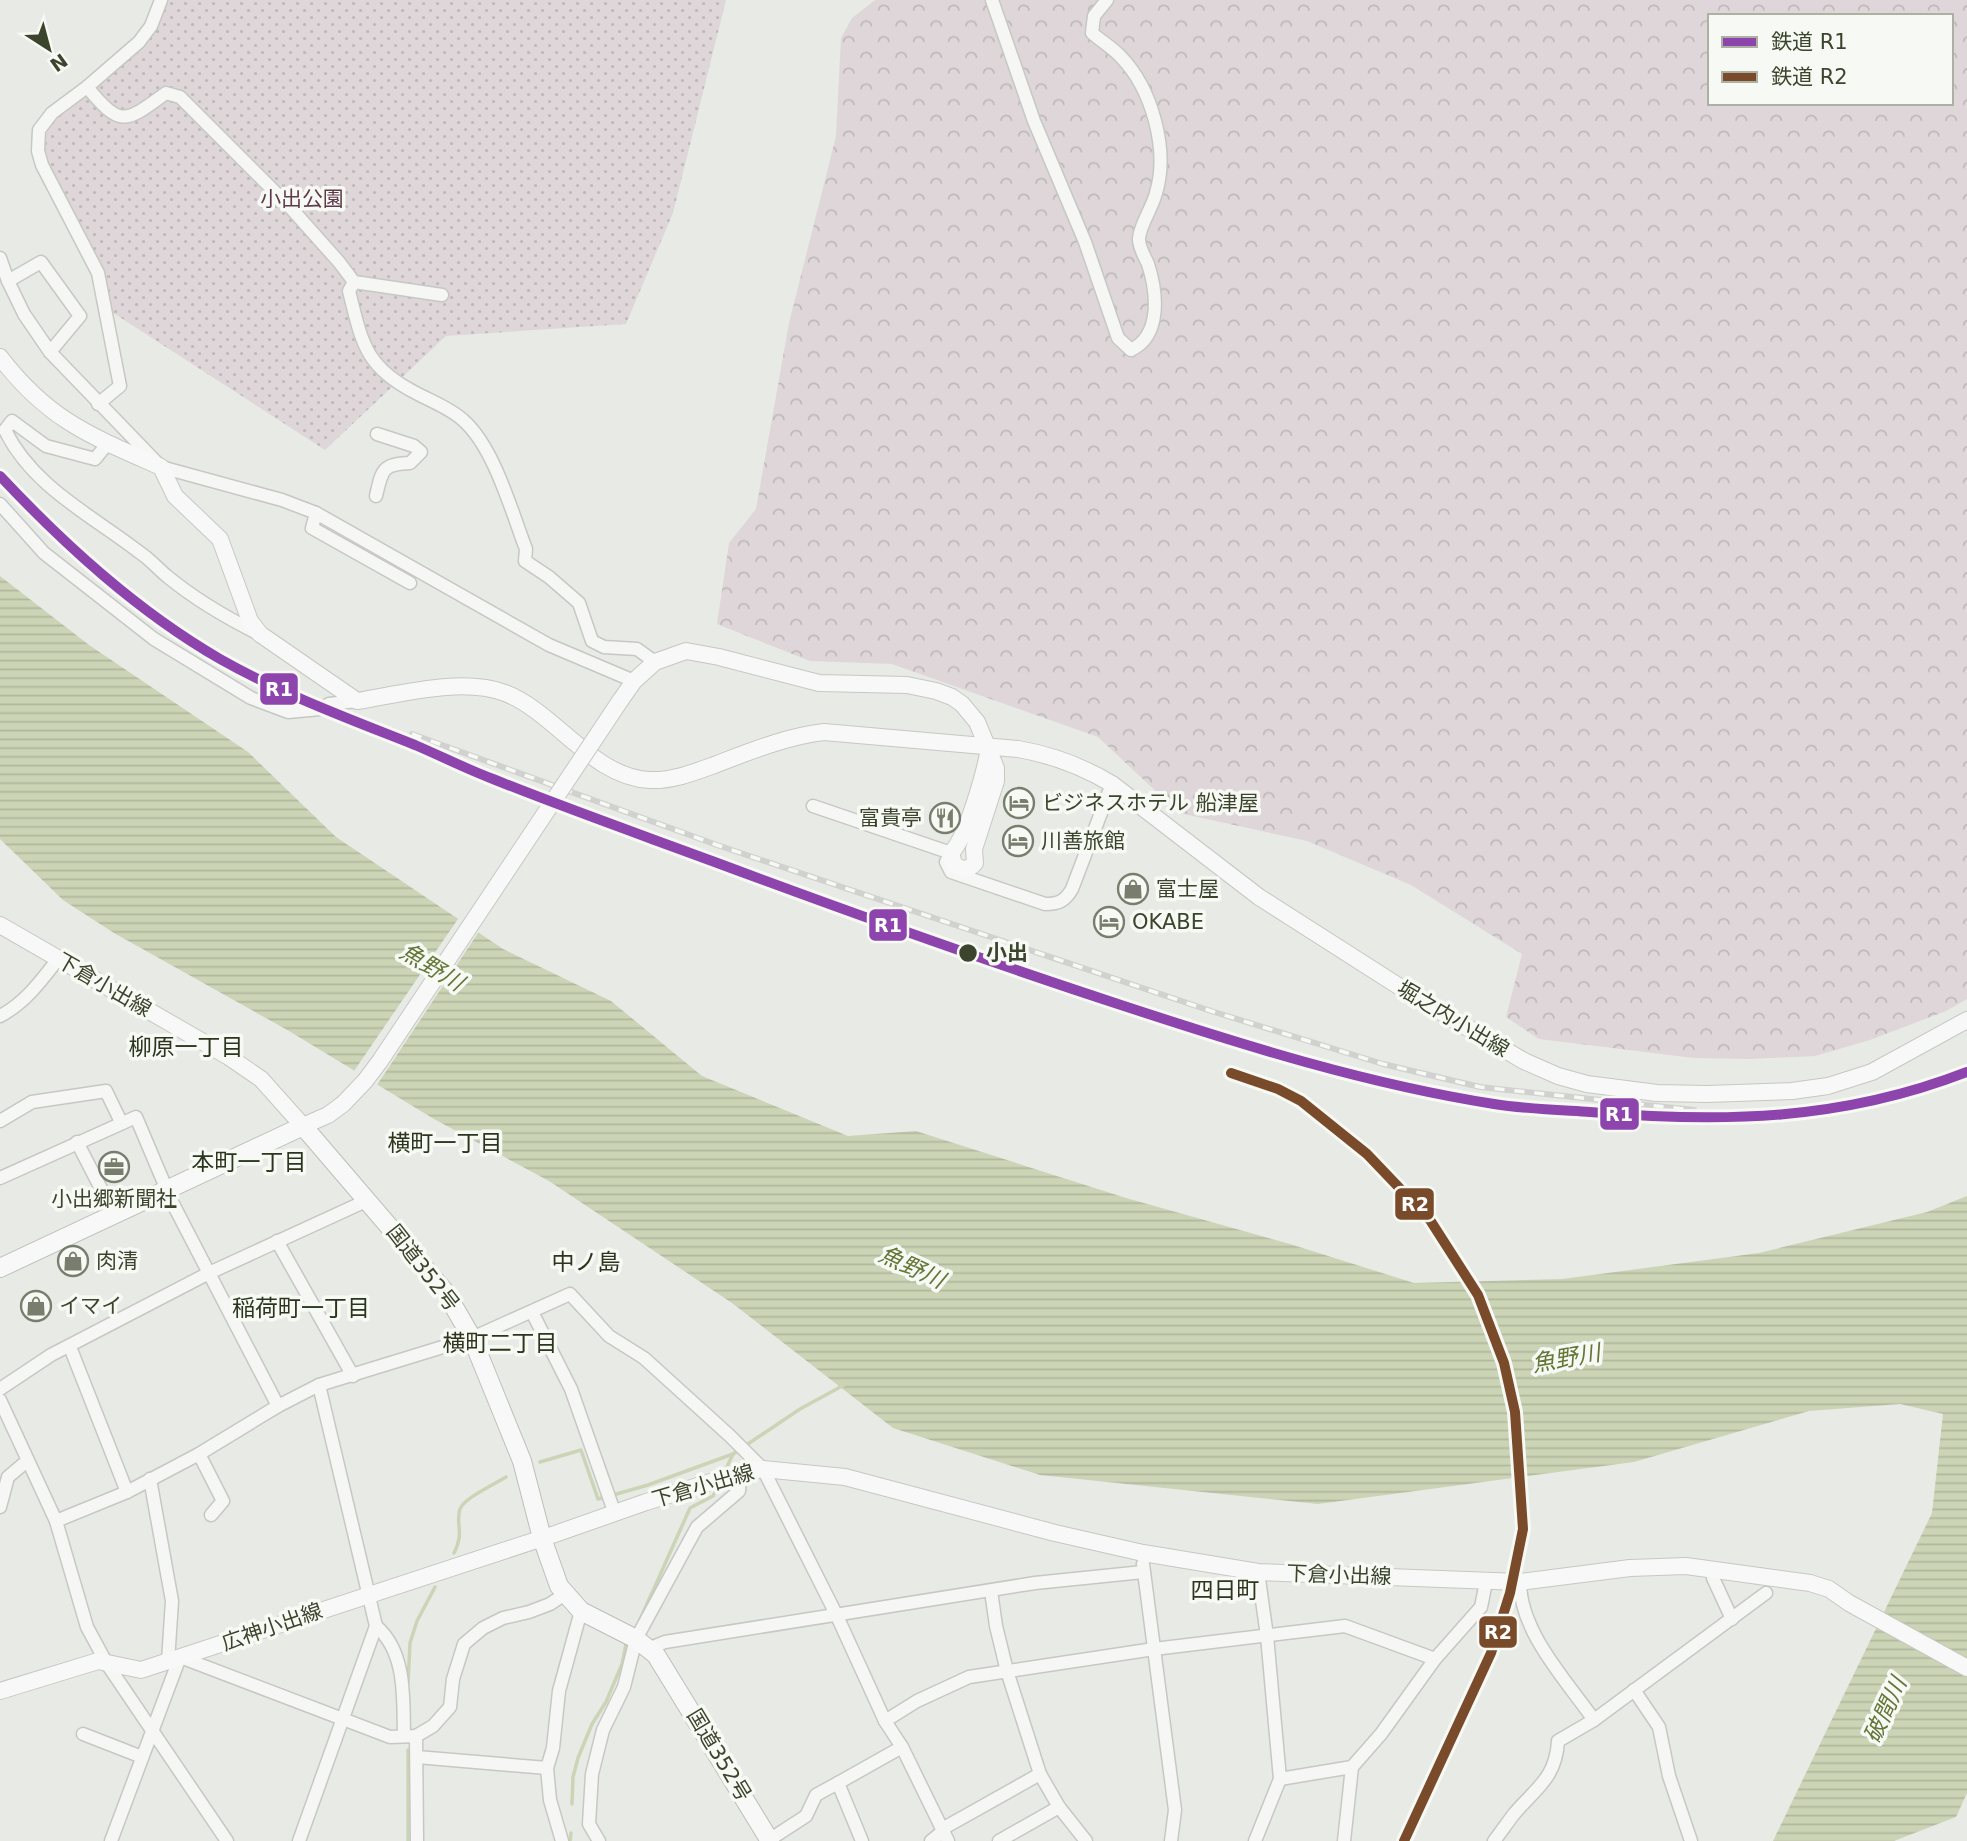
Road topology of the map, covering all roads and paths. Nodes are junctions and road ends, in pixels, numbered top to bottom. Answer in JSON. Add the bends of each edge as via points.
{"nodes":[{"id":1,"x":160,"y":0,"type":"edge"},
{"id":2,"x":992,"y":0,"type":"edge"},
{"id":3,"x":1107,"y":0,"type":"edge"},
{"id":4,"x":87,"y":87,"type":"junction"},
{"id":5,"x":0,"y":258,"type":"edge"},
{"id":6,"x":8,"y":281,"type":"junction"},
{"id":7,"x":354,"y":282,"type":"junction"},
{"id":8,"x":442,"y":295,"type":"dead end"},
{"id":9,"x":50,"y":352,"type":"junction"},
{"id":10,"x":0,"y":356,"type":"edge"},
{"id":11,"x":98,"y":404,"type":"junction"},
{"id":12,"x":377,"y":434,"type":"dead end"},
{"id":13,"x":108,"y":443,"type":"junction"},
{"id":14,"x":161,"y":467,"type":"junction"},
{"id":15,"x":376,"y":496,"type":"dead end"},
{"id":16,"x":0,"y":504,"type":"edge"},
{"id":17,"x":316,"y":513,"type":"junction"},
{"id":18,"x":410,"y":583,"type":"dead end"},
{"id":19,"x":260,"y":634,"type":"junction"},
{"id":20,"x":655,"y":662,"type":"junction"},
{"id":21,"x":634,"y":681,"type":"junction"},
{"id":22,"x":357,"y":701,"type":"junction"},
{"id":23,"x":989,"y":748,"type":"junction"},
{"id":24,"x":1112,"y":784,"type":"junction"},
{"id":25,"x":813,"y":806,"type":"dead end"},
{"id":26,"x":951,"y":853,"type":"junction"},
{"id":27,"x":0,"y":925,"type":"edge"},
{"id":28,"x":58,"y":959,"type":"junction"},
{"id":29,"x":0,"y":1016,"type":"edge"},
{"id":30,"x":1967,"y":1020,"type":"edge"},
{"id":31,"x":0,"y":1121,"type":"edge"},
{"id":32,"x":121,"y":1122,"type":"junction"},
{"id":33,"x":303,"y":1126,"type":"junction"},
{"id":34,"x":78,"y":1142,"type":"junction"},
{"id":35,"x":0,"y":1178,"type":"edge"},
{"id":36,"x":167,"y":1190,"type":"junction"},
{"id":37,"x":368,"y":1200,"type":"junction"},
{"id":38,"x":114,"y":1214,"type":"junction"},
{"id":39,"x":277,"y":1241,"type":"junction"},
{"id":40,"x":0,"y":1269,"type":"edge"},
{"id":41,"x":209,"y":1273,"type":"junction"},
{"id":42,"x":532,"y":1312,"type":"junction"},
{"id":43,"x":472,"y":1338,"type":"junction"},
{"id":44,"x":70,"y":1347,"type":"junction"},
{"id":45,"x":352,"y":1376,"type":"junction"},
{"id":46,"x":319,"y":1385,"type":"junction"},
{"id":47,"x":0,"y":1389,"type":"edge"},
{"id":48,"x":0,"y":1400,"type":"edge"},
{"id":49,"x":278,"y":1406,"type":"junction"},
{"id":50,"x":199,"y":1454,"type":"junction"},
{"id":51,"x":27,"y":1461,"type":"junction"},
{"id":52,"x":763,"y":1469,"type":"junction"},
{"id":53,"x":740,"y":1473,"type":"junction"},
{"id":54,"x":4,"y":1477,"type":"edge"},
{"id":55,"x":150,"y":1479,"type":"junction"},
{"id":56,"x":127,"y":1492,"type":"junction"},
{"id":57,"x":610,"y":1503,"type":"junction"},
{"id":58,"x":0,"y":1507,"type":"edge"},
{"id":59,"x":211,"y":1515,"type":"dead end"},
{"id":60,"x":56,"y":1521,"type":"junction"},
{"id":61,"x":542,"y":1538,"type":"junction"},
{"id":62,"x":1143,"y":1553,"type":"junction"},
{"id":63,"x":1714,"y":1570,"type":"junction"},
{"id":64,"x":1143,"y":1572,"type":"junction"},
{"id":65,"x":1258,"y":1572,"type":"junction"},
{"id":66,"x":1486,"y":1582,"type":"junction"},
{"id":67,"x":1520,"y":1582,"type":"junction"},
{"id":68,"x":991,"y":1591,"type":"junction"},
{"id":69,"x":1766,"y":1593,"type":"dead end"},
{"id":70,"x":370,"y":1594,"type":"junction"},
{"id":71,"x":565,"y":1594,"type":"junction"},
{"id":72,"x":581,"y":1611,"type":"junction"},
{"id":73,"x":837,"y":1616,"type":"junction"},
{"id":74,"x":1732,"y":1619,"type":"junction"},
{"id":75,"x":376,"y":1626,"type":"junction"},
{"id":76,"x":1267,"y":1636,"type":"junction"},
{"id":77,"x":643,"y":1644,"type":"junction"},
{"id":78,"x":1154,"y":1649,"type":"junction"},
{"id":79,"x":174,"y":1659,"type":"junction"},
{"id":80,"x":1435,"y":1659,"type":"junction"},
{"id":81,"x":107,"y":1664,"type":"junction"},
{"id":82,"x":1967,"y":1668,"type":"edge"},
{"id":83,"x":1007,"y":1671,"type":"junction"},
{"id":84,"x":1634,"y":1690,"type":"junction"},
{"id":85,"x":0,"y":1691,"type":"edge"},
{"id":86,"x":343,"y":1720,"type":"junction"},
{"id":87,"x":1594,"y":1720,"type":"junction"},
{"id":88,"x":885,"y":1721,"type":"junction"},
{"id":89,"x":152,"y":1731,"type":"junction"},
{"id":90,"x":83,"y":1734,"type":"dead end"},
{"id":91,"x":410,"y":1736,"type":"junction"},
{"id":92,"x":902,"y":1747,"type":"junction"},
{"id":93,"x":142,"y":1757,"type":"junction"},
{"id":94,"x":417,"y":1757,"type":"junction"},
{"id":95,"x":1352,"y":1767,"type":"junction"},
{"id":96,"x":547,"y":1768,"type":"junction"},
{"id":97,"x":1040,"y":1774,"type":"junction"},
{"id":98,"x":1280,"y":1779,"type":"junction"},
{"id":99,"x":838,"y":1783,"type":"junction"},
{"id":100,"x":1059,"y":1807,"type":"junction"},
{"id":101,"x":945,"y":1833,"type":"edge"},
{"id":102,"x":770,"y":1840,"type":"edge"},
{"id":103,"x":111,"y":1841,"type":"edge"},
{"id":104,"x":227,"y":1841,"type":"edge"},
{"id":105,"x":299,"y":1841,"type":"edge"},
{"id":106,"x":417,"y":1841,"type":"edge"},
{"id":107,"x":562,"y":1841,"type":"edge"},
{"id":108,"x":599,"y":1841,"type":"edge"},
{"id":109,"x":862,"y":1841,"type":"edge"},
{"id":110,"x":931,"y":1841,"type":"edge"},
{"id":111,"x":999,"y":1841,"type":"edge"},
{"id":112,"x":1086,"y":1841,"type":"edge"},
{"id":113,"x":1171,"y":1841,"type":"edge"},
{"id":114,"x":1255,"y":1841,"type":"edge"},
{"id":115,"x":1344,"y":1841,"type":"edge"},
{"id":116,"x":1494,"y":1841,"type":"edge"},
{"id":117,"x":1691,"y":1841,"type":"edge"}],
"edges":[{"from":1,"to":4,"type":"street","via":[[151,26],[139,42]]},
{"from":2,"to":3,"type":"street","via":[[1118,338],[1131,350],[1150,334],[1155,302],[1139,239],[1156,194],[1160,157],[1146,94],[1122,58],[1092,33],[1094,16]]},
{"from":4,"to":7,"type":"street","via":[[106,111],[118,118],[130,118],[166,93],[180,97],[289,206]]},
{"from":4,"to":11,"type":"street","via":[[52,113],[39,130],[38,151],[99,273],[120,386]]},
{"from":5,"to":6,"type":"street"},
{"from":6,"to":9,"type":"street"},
{"from":6,"to":9,"type":"street","via":[[41,262],[80,316]]},
{"from":7,"to":8,"type":"street"},
{"from":7,"to":20,"type":"street","via":[[349,291],[363,344],[382,372],[462,419],[479,439],[526,549],[526,561],[579,603],[592,641],[604,647],[637,649]]},
{"from":9,"to":11,"type":"street"},
{"from":10,"to":13,"type":"main road","via":[[40,402],[84,433]]},
{"from":11,"to":14,"type":"street"},
{"from":12,"to":15,"type":"street","via":[[421,452],[410,463],[392,464],[385,470]]},
{"from":13,"to":14,"type":"main road"},
{"from":13,"to":19,"type":"street","via":[[95,459],[46,446],[12,421],[5,430],[13,446],[66,501],[226,618]]},
{"from":14,"to":17,"type":"street"},
{"from":14,"to":19,"type":"main road","via":[[175,496],[220,538],[250,621]]},
{"from":16,"to":22,"type":"street","via":[[44,553],[154,639],[251,698],[288,712]]},
{"from":17,"to":18,"type":"street","via":[[312,528]]},
{"from":17,"to":21,"type":"street","via":[[549,645]]},
{"from":19,"to":22,"type":"main road"},
{"from":20,"to":21,"type":"main road"},
{"from":20,"to":23,"type":"main road","via":[[686,651],[819,683],[929,689],[962,704]]},
{"from":21,"to":33,"type":"main road","bridge":true,"via":[[380,1061],[343,1104]]},
{"from":22,"to":23,"type":"main road","name":"堀之内小出線","via":[[485,687],[525,703],[609,767],[650,780],[680,777],[808,734]]},
{"from":23,"to":24,"type":"main road","name":"堀之内小出線","via":[[1048,754]]},
{"from":23,"to":26,"type":"main road","via":[[960,841]]},
{"from":23,"to":26,"type":"main road","via":[[997,776],[974,849],[975,863],[960,868]]},
{"from":24,"to":26,"type":"street","via":[[1072,889],[1057,904],[951,872],[946,862]]},
{"from":24,"to":30,"type":"main road","name":"堀之内小出線","via":[[1282,913],[1479,1036],[1524,1061],[1577,1081],[1657,1093],[1752,1094],[1828,1086],[1872,1072]]},
{"from":25,"to":26,"type":"street"},
{"from":27,"to":28,"type":"main road","name":"下倉小出線"},
{"from":28,"to":29,"type":"street","via":[[15,1008]]},
{"from":28,"to":33,"type":"main road","name":"下倉小出線","via":[[229,1057],[261,1079]]},
{"from":31,"to":32,"type":"street","via":[[32,1102],[106,1091]]},
{"from":32,"to":34,"type":"street"},
{"from":32,"to":36,"type":"street","via":[[136,1117]]},
{"from":33,"to":36,"type":"highway"},
{"from":33,"to":37,"type":"highway","name":"国道352号"},
{"from":34,"to":35,"type":"street"},
{"from":34,"to":38,"type":"street"},
{"from":36,"to":38,"type":"highway"},
{"from":36,"to":41,"type":"street"},
{"from":37,"to":39,"type":"street"},
{"from":37,"to":43,"type":"highway","name":"国道352号","via":[[446,1293]]},
{"from":38,"to":40,"type":"highway"},
{"from":39,"to":41,"type":"street"},
{"from":39,"to":45,"type":"street"},
{"from":41,"to":44,"type":"street"},
{"from":41,"to":49,"type":"street"},
{"from":42,"to":43,"type":"street"},
{"from":42,"to":52,"type":"street","via":[[570,1294],[610,1336],[645,1358]]},
{"from":42,"to":57,"type":"street","via":[[571,1389]]},
{"from":43,"to":45,"type":"street"},
{"from":43,"to":61,"type":"highway","name":"国道352号","via":[[522,1461]]},
{"from":44,"to":47,"type":"street"},
{"from":44,"to":56,"type":"street"},
{"from":45,"to":46,"type":"street"},
{"from":46,"to":49,"type":"street"},
{"from":46,"to":70,"type":"street"},
{"from":48,"to":51,"type":"street"},
{"from":49,"to":50,"type":"street"},
{"from":50,"to":55,"type":"street"},
{"from":50,"to":59,"type":"street","via":[[223,1501]]},
{"from":51,"to":54,"type":"street"},
{"from":51,"to":60,"type":"street"},
{"from":52,"to":53,"type":"main road","name":"下倉小出線"},
{"from":52,"to":62,"type":"main road","name":"下倉小出線","via":[[845,1476]]},
{"from":52,"to":73,"type":"street"},
{"from":53,"to":57,"type":"main road","name":"下倉小出線"},
{"from":53,"to":77,"type":"street","via":[[738,1490],[697,1527]]},
{"from":54,"to":58,"type":"street"},
{"from":55,"to":56,"type":"street"},
{"from":55,"to":79,"type":"street","via":[[172,1601]]},
{"from":56,"to":60,"type":"street"},
{"from":57,"to":61,"type":"main road","name":"下倉小出線"},
{"from":60,"to":81,"type":"street","via":[[87,1627]]},
{"from":61,"to":70,"type":"main road","name":"広神小出線"},
{"from":61,"to":71,"type":"highway","name":"国道352号"},
{"from":62,"to":64,"type":"street"},
{"from":62,"to":65,"type":"main road","name":"下倉小出線"},
{"from":63,"to":67,"type":"main road","name":"下倉小出線","via":[[1686,1566],[1630,1569]]},
{"from":63,"to":74,"type":"street","via":[[1713,1578]]},
{"from":63,"to":82,"type":"main road","name":"下倉小出線","via":[[1829,1589]]},
{"from":64,"to":68,"type":"street"},
{"from":64,"to":78,"type":"street"},
{"from":65,"to":66,"type":"main road","name":"下倉小出線"},
{"from":65,"to":76,"type":"street"},
{"from":66,"to":67,"type":"main road","name":"下倉小出線"},
{"from":66,"to":80,"type":"street","via":[[1481,1606]]},
{"from":67,"to":87,"type":"street","via":[[1532,1634]]},
{"from":68,"to":73,"type":"street"},
{"from":68,"to":83,"type":"street"},
{"from":69,"to":74,"type":"street"},
{"from":70,"to":75,"type":"street"},
{"from":70,"to":79,"type":"main road","name":"広神小出線"},
{"from":71,"to":72,"type":"highway","name":"国道352号"},
{"from":71,"to":91,"type":"street","via":[[550,1604],[503,1618],[464,1644],[450,1707],[433,1726]]},
{"from":72,"to":77,"type":"highway","name":"国道352号"},
{"from":72,"to":96,"type":"street","via":[[559,1691]]},
{"from":73,"to":77,"type":"street"},
{"from":73,"to":88,"type":"street"},
{"from":74,"to":84,"type":"street"},
{"from":75,"to":86,"type":"street"},
{"from":75,"to":91,"type":"street","via":[[385,1634],[402,1675]]},
{"from":76,"to":78,"type":"street"},
{"from":76,"to":80,"type":"street","via":[[1345,1626]]},
{"from":76,"to":98,"type":"street"},
{"from":77,"to":102,"type":"highway","name":"国道352号","via":[[687,1703]]},
{"from":77,"to":108,"type":"street","via":[[603,1730],[592,1774],[589,1825]]},
{"from":78,"to":83,"type":"street"},
{"from":78,"to":113,"type":"street","via":[[1175,1810]]},
{"from":79,"to":81,"type":"main road","name":"広神小出線","via":[[141,1670]]},
{"from":79,"to":86,"type":"street"},
{"from":79,"to":89,"type":"street"},
{"from":80,"to":95,"type":"street"},
{"from":81,"to":85,"type":"main road","name":"広神小出線","via":[[99,1661]]},
{"from":81,"to":89,"type":"street"},
{"from":83,"to":88,"type":"street","via":[[969,1677]]},
{"from":83,"to":97,"type":"street"},
{"from":84,"to":87,"type":"street"},
{"from":84,"to":117,"type":"street","via":[[1659,1727]]},
{"from":86,"to":91,"type":"street","via":[[390,1737]]},
{"from":86,"to":105,"type":"street"},
{"from":87,"to":116,"type":"street","via":[[1558,1741],[1549,1776]]},
{"from":88,"to":92,"type":"street"},
{"from":89,"to":93,"type":"street"},
{"from":89,"to":104,"type":"street"},
{"from":90,"to":93,"type":"street"},
{"from":91,"to":94,"type":"street"},
{"from":92,"to":99,"type":"street"},
{"from":92,"to":101,"type":"street"},
{"from":93,"to":103,"type":"street"},
{"from":94,"to":96,"type":"street"},
{"from":94,"to":106,"type":"street"},
{"from":95,"to":98,"type":"street"},
{"from":95,"to":115,"type":"street"},
{"from":96,"to":107,"type":"street","via":[[550,1800]]},
{"from":97,"to":100,"type":"street"},
{"from":97,"to":101,"type":"street"},
{"from":98,"to":114,"type":"street"},
{"from":99,"to":102,"type":"street","via":[[816,1795],[806,1816]]},
{"from":99,"to":109,"type":"street"},
{"from":100,"to":111,"type":"street"},
{"from":100,"to":112,"type":"street"},
{"from":101,"to":110,"type":"street"}]}
